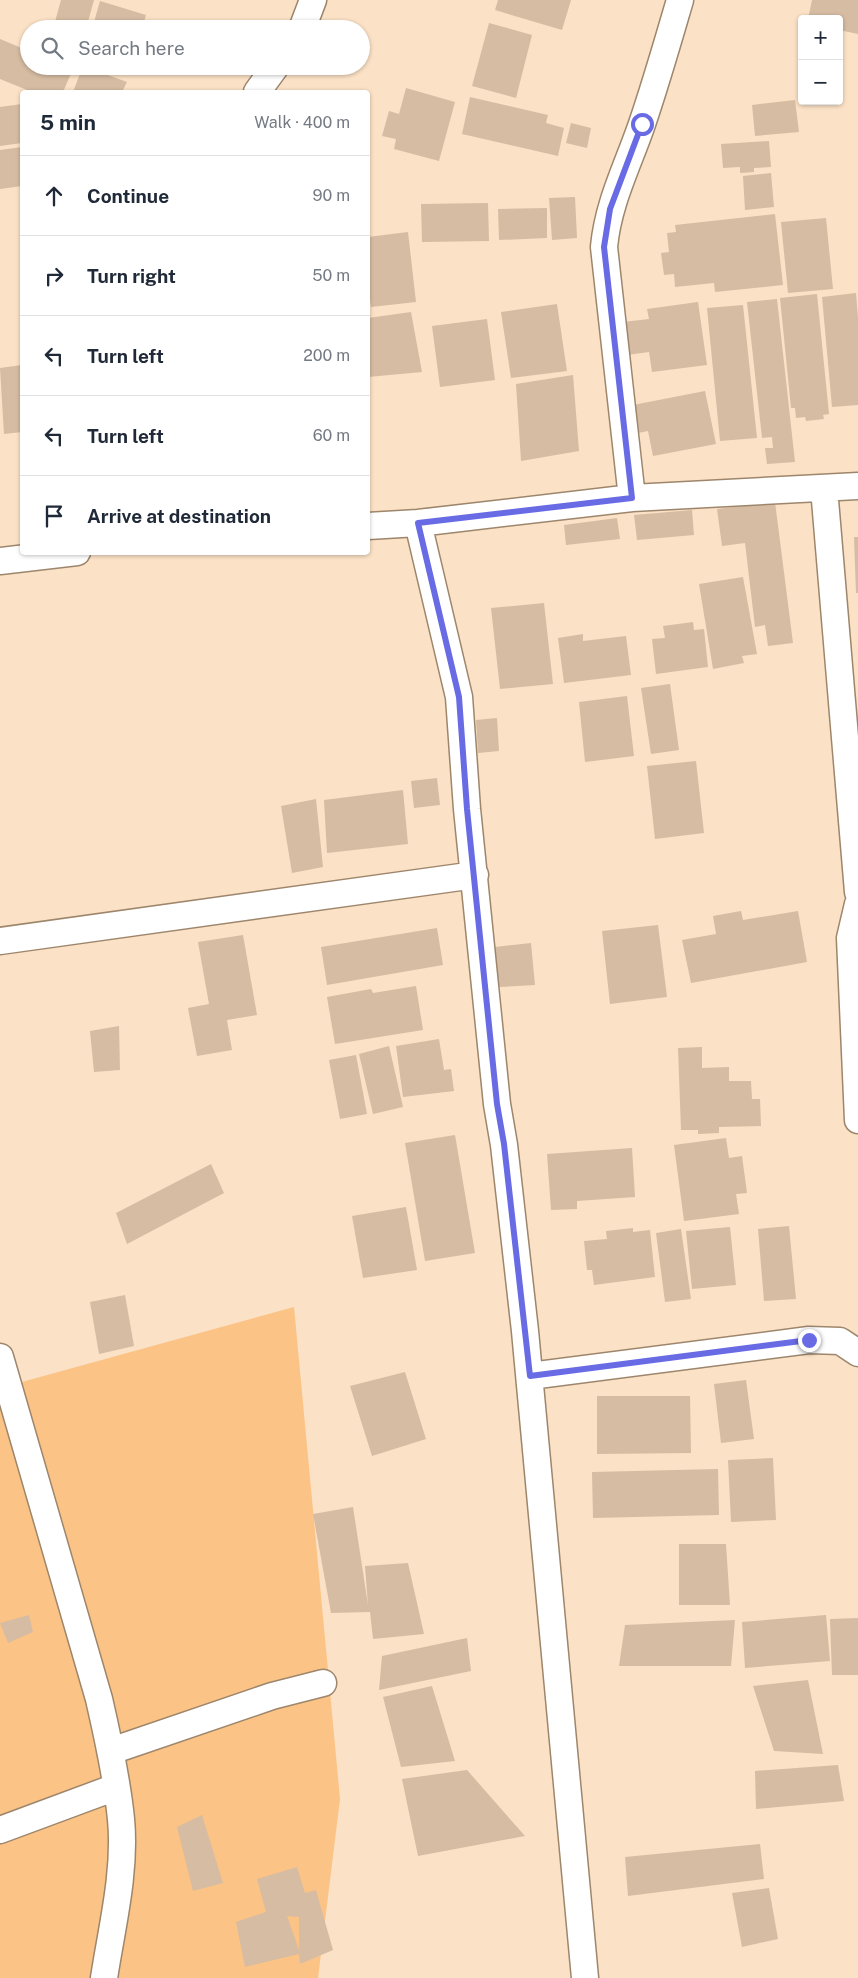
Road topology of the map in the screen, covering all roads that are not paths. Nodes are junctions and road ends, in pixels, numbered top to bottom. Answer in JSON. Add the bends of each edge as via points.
{"nodes":[{"id":1,"x":313,"y":0,"type":"edge"},
{"id":2,"x":680,"y":0,"type":"edge"},
{"id":3,"x":305,"y":20,"type":"edge"},
{"id":4,"x":269,"y":75,"type":"edge"},
{"id":5,"x":258,"y":90,"type":"edge"},
{"id":6,"x":858,"y":486,"type":"edge"},
{"id":7,"x":824,"y":488,"type":"junction"},
{"id":8,"x":632,"y":498,"type":"junction"},
{"id":9,"x":418,"y":523,"type":"junction"},
{"id":10,"x":370,"y":526,"type":"edge"},
{"id":11,"x":51,"y":555,"type":"edge"},
{"id":12,"x":0,"y":561,"type":"edge"},
{"id":13,"x":475,"y":875,"type":"junction"},
{"id":14,"x":858,"y":892,"type":"edge"},
{"id":15,"x":858,"y":904,"type":"edge"},
{"id":16,"x":0,"y":941,"type":"edge"},
{"id":17,"x":858,"y":1120,"type":"edge"},
{"id":18,"x":858,"y":1353,"type":"edge"},
{"id":19,"x":0,"y":1357,"type":"edge"},
{"id":20,"x":530,"y":1376,"type":"junction"},
{"id":21,"x":323,"y":1683,"type":"dead end"},
{"id":22,"x":111,"y":1750,"type":"junction"},
{"id":23,"x":116,"y":1787,"type":"junction"},
{"id":24,"x":0,"y":1830,"type":"edge"},
{"id":25,"x":104,"y":1978,"type":"edge"},
{"id":26,"x":585,"y":1978,"type":"edge"}],
"edges":[{"from":1,"to":3,"type":"street"},
{"from":2,"to":8,"type":"street","via":[[642,124],[610,209],[604,247]]},
{"from":4,"to":5,"type":"street"},
{"from":6,"to":7,"type":"street"},
{"from":7,"to":8,"type":"street"},
{"from":7,"to":14,"type":"street"},
{"from":8,"to":9,"type":"street"},
{"from":9,"to":10,"type":"street"},
{"from":9,"to":13,"type":"street","via":[[459,697]]},
{"from":11,"to":12,"type":"street"},
{"from":13,"to":16,"type":"street"},
{"from":13,"to":20,"type":"street","via":[[497,1104]]},
{"from":15,"to":17,"type":"street","via":[[850,938]]},
{"from":18,"to":20,"type":"street","via":[[840,1342],[809,1340]]},
{"from":19,"to":22,"type":"street"},
{"from":20,"to":26,"type":"street"},
{"from":21,"to":22,"type":"street","via":[[272,1696]]},
{"from":22,"to":23,"type":"street"},
{"from":23,"to":24,"type":"street"},
{"from":23,"to":25,"type":"street","via":[[121,1820],[120,1874]]}]}
